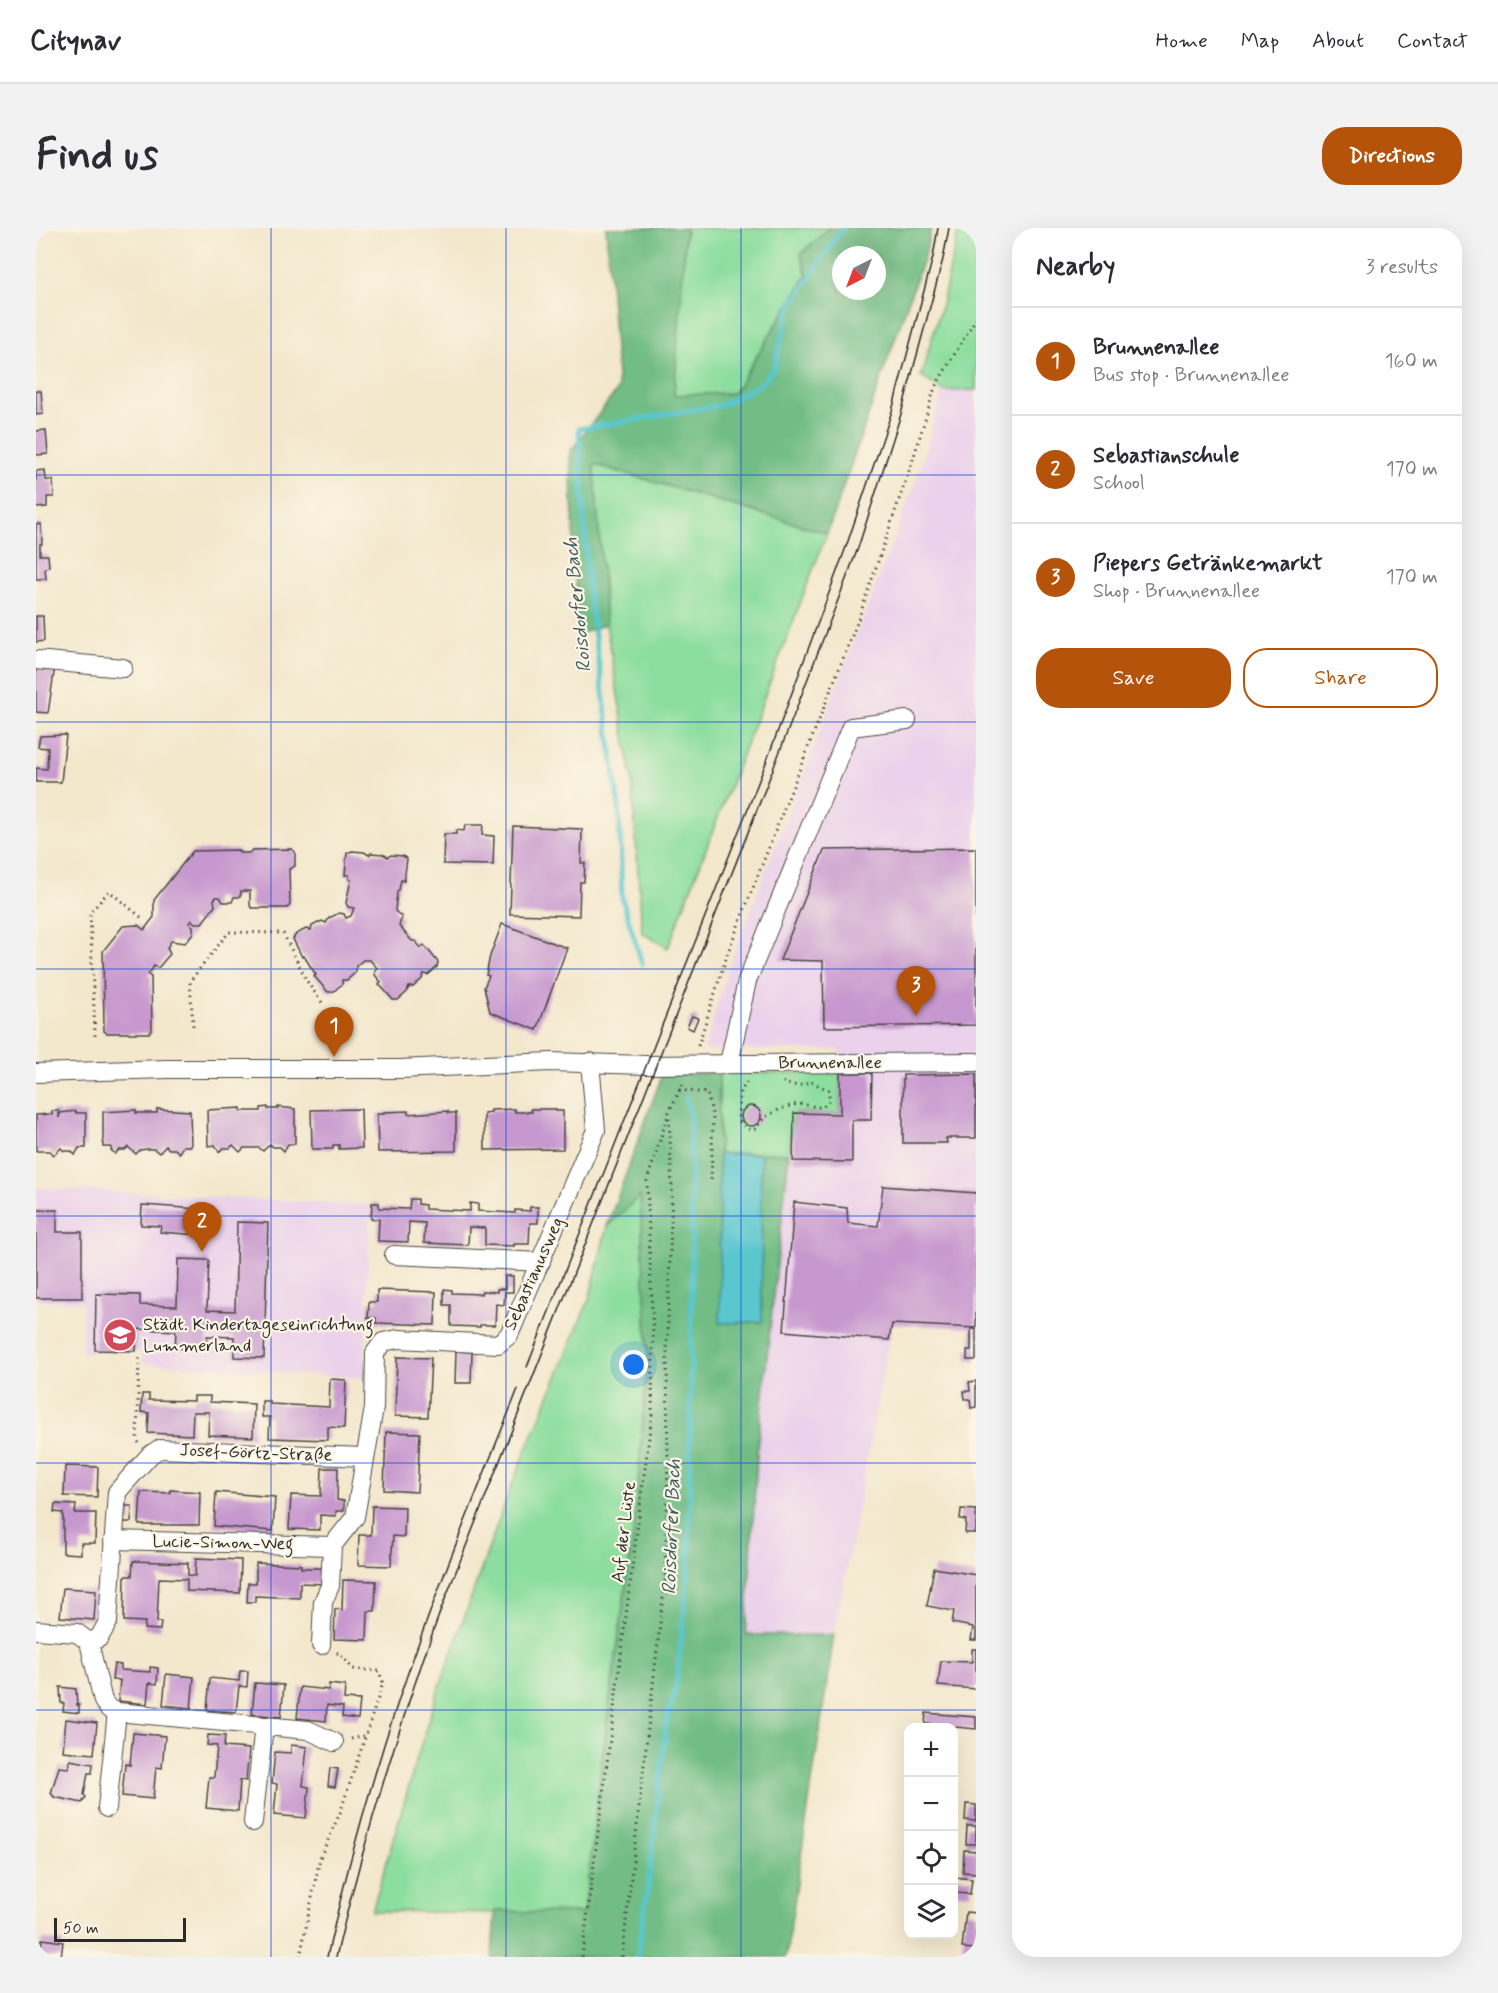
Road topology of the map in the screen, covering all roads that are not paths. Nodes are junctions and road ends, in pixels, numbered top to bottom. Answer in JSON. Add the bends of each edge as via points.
{"nodes":[{"id":1,"x":36,"y":660,"type":"edge"},
{"id":2,"x":123,"y":668,"type":"dead end"},
{"id":3,"x":907,"y":720,"type":"dead end"},
{"id":4,"x":590,"y":1062,"type":"junction"},
{"id":5,"x":976,"y":1062,"type":"edge"},
{"id":6,"x":729,"y":1063,"type":"junction"},
{"id":7,"x":36,"y":1073,"type":"edge"},
{"id":8,"x":394,"y":1255,"type":"dead end"},
{"id":9,"x":541,"y":1262,"type":"junction"},
{"id":10,"x":364,"y":1456,"type":"junction"},
{"id":11,"x":113,"y":1540,"type":"junction"},
{"id":12,"x":332,"y":1546,"type":"junction"},
{"id":13,"x":36,"y":1630,"type":"edge"},
{"id":14,"x":89,"y":1642,"type":"junction"},
{"id":15,"x":321,"y":1645,"type":"road end"},
{"id":16,"x":117,"y":1712,"type":"junction"},
{"id":17,"x":264,"y":1726,"type":"junction"},
{"id":18,"x":334,"y":1742,"type":"dead end"},
{"id":19,"x":107,"y":1808,"type":"dead end"},
{"id":20,"x":253,"y":1822,"type":"dead end"}],
"edges":[{"from":1,"to":2,"type":"street"},
{"from":3,"to":6,"type":"street","via":[[851,727],[747,981]]},
{"from":4,"to":6,"type":"street","name":"Brunnenallee"},
{"from":4,"to":7,"type":"street","name":"Brunnenallee","via":[[400,1069]]},
{"from":4,"to":9,"type":"street","name":"Sebastianusweg","via":[[596,1130]]},
{"from":5,"to":6,"type":"street","name":"Brunnenallee"},
{"from":8,"to":9,"type":"street"},
{"from":9,"to":10,"type":"street","name":"Sebastianusweg","via":[[509,1335],[498,1344],[383,1341],[375,1353],[374,1408]]},
{"from":10,"to":11,"type":"street","name":"Josef-Görtz-Straße","via":[[159,1449],[117,1492]]},
{"from":10,"to":12,"type":"street","name":"Sebastianusweg","via":[[355,1517]]},
{"from":11,"to":12,"type":"street","name":"Lucie-Simon-Weg"},
{"from":11,"to":14,"type":"street","via":[[108,1622],[99,1638]]},
{"from":12,"to":15,"type":"street"},
{"from":13,"to":14,"type":"street","via":[[77,1633]]},
{"from":14,"to":16,"type":"street","via":[[103,1701]]},
{"from":16,"to":17,"type":"street"},
{"from":16,"to":19,"type":"street"},
{"from":17,"to":18,"type":"street","via":[[308,1730]]},
{"from":17,"to":20,"type":"street"}]}
